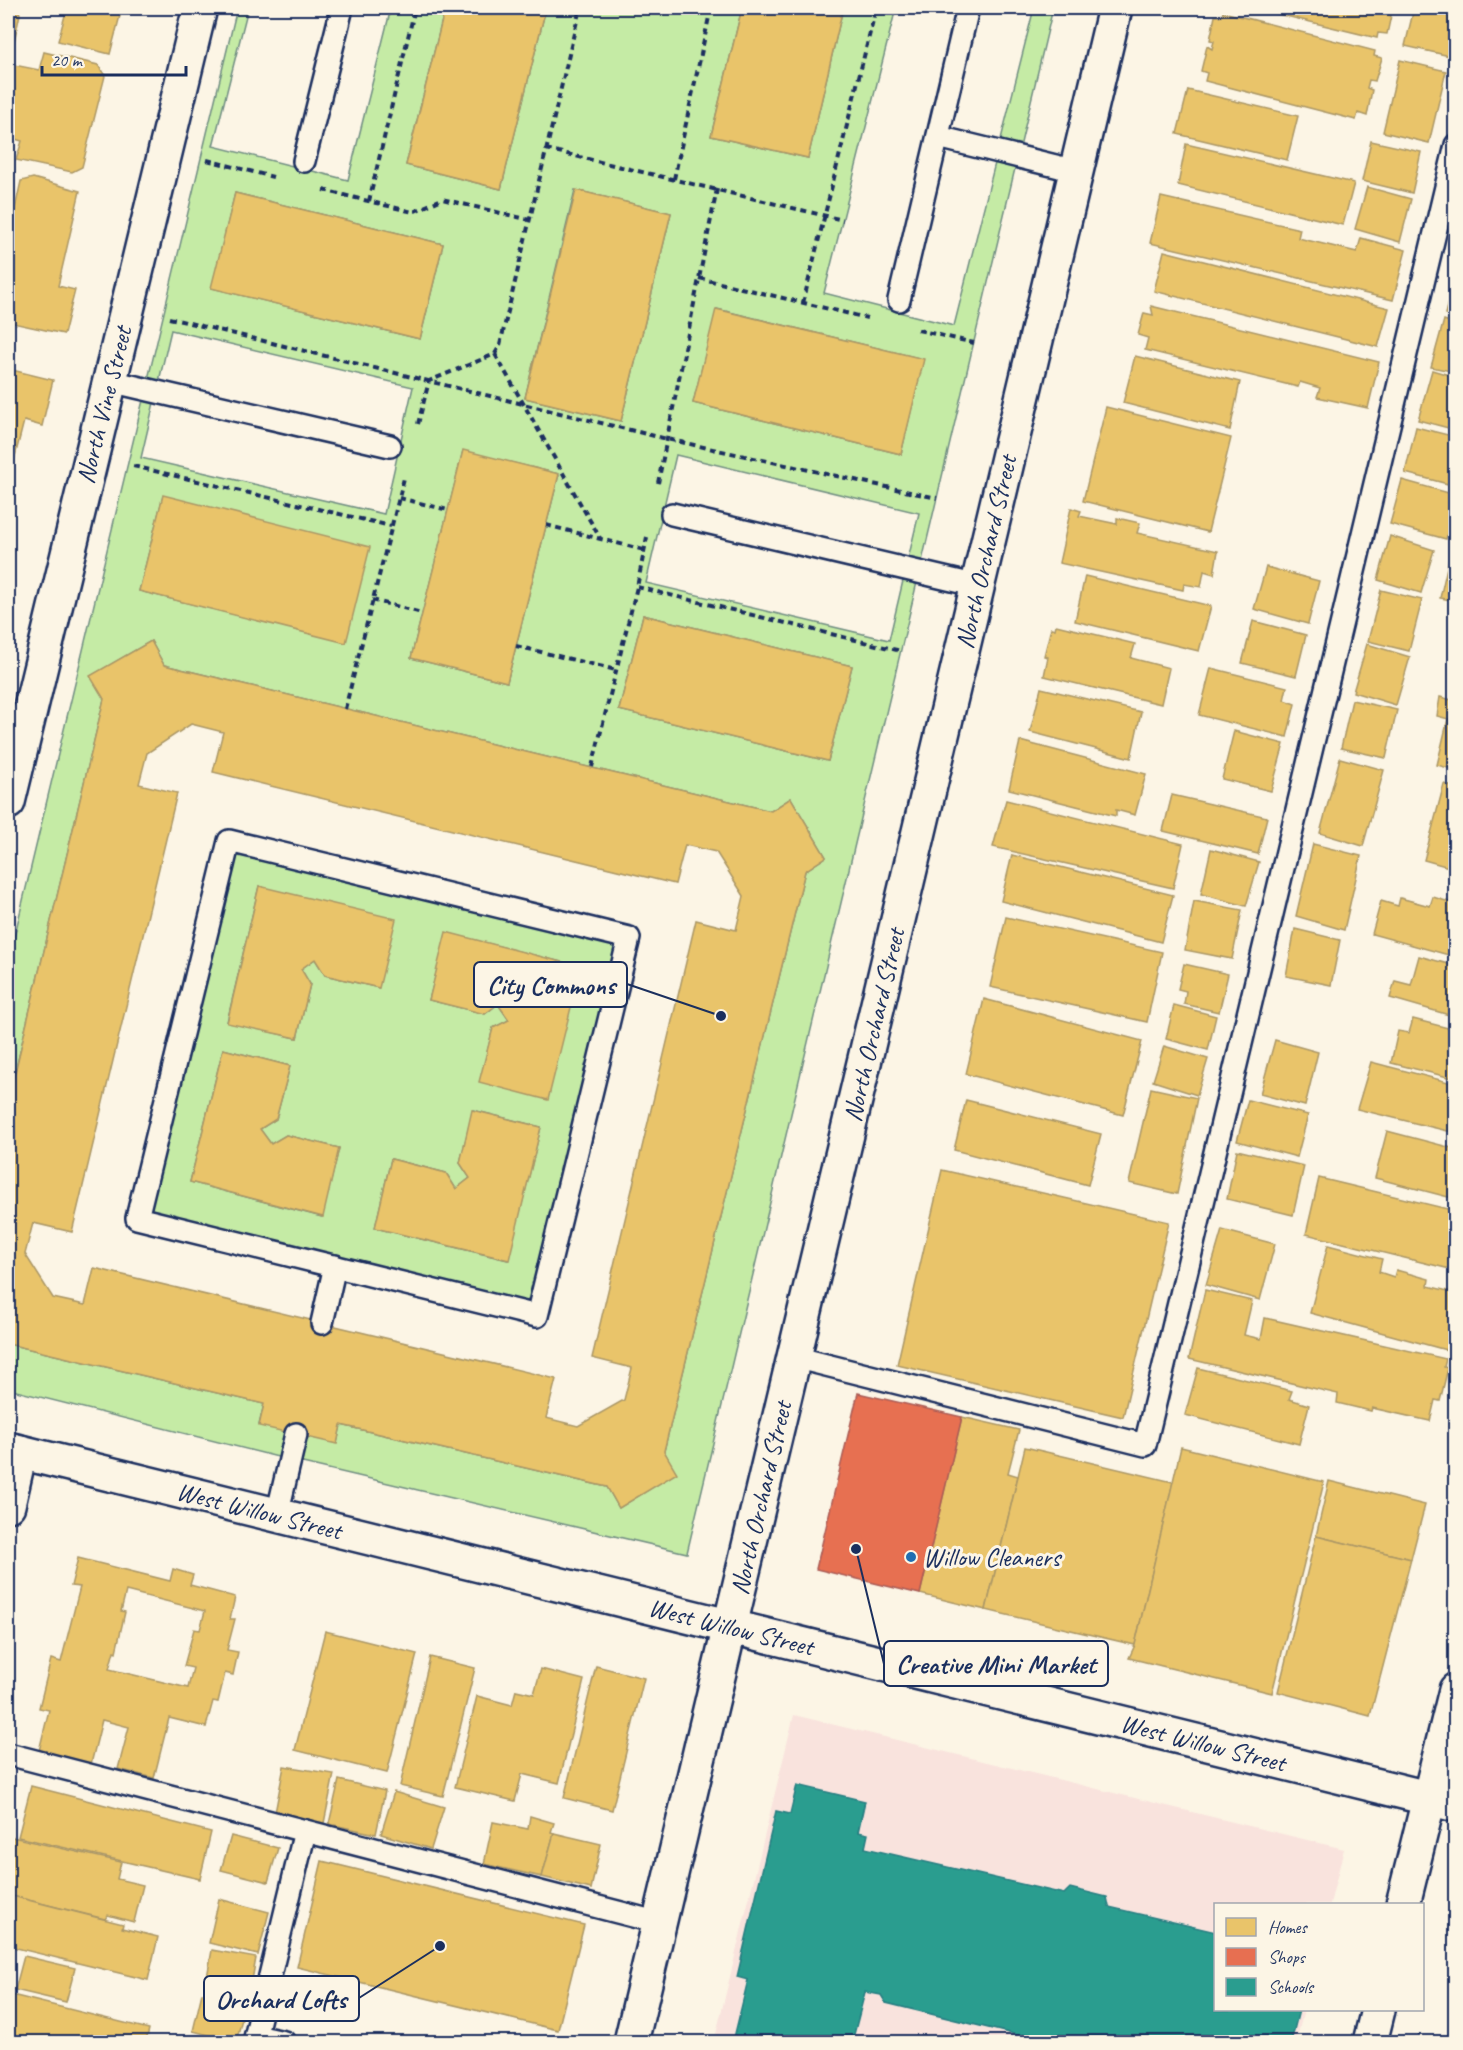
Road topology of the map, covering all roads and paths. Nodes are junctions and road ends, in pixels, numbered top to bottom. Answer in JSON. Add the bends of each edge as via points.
{"nodes":[{"id":1,"x":200,"y":8,"type":"edge"},
{"id":2,"x":342,"y":8,"type":"edge"},
{"id":3,"x":415,"y":8,"type":"edge"},
{"id":4,"x":580,"y":8,"type":"edge"},
{"id":5,"x":711,"y":8,"type":"edge"},
{"id":6,"x":876,"y":8,"type":"edge"},
{"id":7,"x":968,"y":8,"type":"edge"},
{"id":8,"x":1115,"y":8,"type":"edge"},
{"id":9,"x":938,"y":137,"type":"junction"},
{"id":10,"x":1455,"y":145,"type":"edge"},
{"id":11,"x":546,"y":149,"type":"junction"},
{"id":12,"x":201,"y":159,"type":"dead end"},
{"id":13,"x":304,"y":161,"type":"dead end"},
{"id":14,"x":1076,"y":171,"type":"junction"},
{"id":15,"x":279,"y":179,"type":"dead end"},
{"id":16,"x":674,"y":179,"type":"junction"},
{"id":17,"x":313,"y":187,"type":"dead end"},
{"id":18,"x":369,"y":201,"type":"junction"},
{"id":19,"x":824,"y":215,"type":"junction"},
{"id":20,"x":530,"y":220,"type":"junction"},
{"id":21,"x":843,"y":220,"type":"dead end"},
{"id":22,"x":699,"y":278,"type":"dead end"},
{"id":23,"x":899,"y":300,"type":"dead end"},
{"id":24,"x":803,"y":303,"type":"junction"},
{"id":25,"x":163,"y":317,"type":"dead end"},
{"id":26,"x":871,"y":319,"type":"dead end"},
{"id":27,"x":917,"y":329,"type":"dead end"},
{"id":28,"x":974,"y":343,"type":"dead end"},
{"id":29,"x":495,"y":354,"type":"junction"},
{"id":30,"x":110,"y":381,"type":"junction"},
{"id":31,"x":429,"y":381,"type":"junction"},
{"id":32,"x":525,"y":404,"type":"junction"},
{"id":33,"x":415,"y":434,"type":"dead end"},
{"id":34,"x":390,"y":446,"type":"dead end"},
{"id":35,"x":127,"y":465,"type":"dead end"},
{"id":36,"x":404,"y":477,"type":"dead end"},
{"id":37,"x":399,"y":498,"type":"junction"},
{"id":38,"x":937,"y":498,"type":"dead end"},
{"id":39,"x":448,"y":510,"type":"dead end"},
{"id":40,"x":672,"y":514,"type":"dead end"},
{"id":41,"x":546,"y":525,"type":"dead end"},
{"id":42,"x":391,"y":526,"type":"junction"},
{"id":43,"x":600,"y":538,"type":"junction"},
{"id":44,"x":644,"y":549,"type":"dead end"},
{"id":45,"x":978,"y":586,"type":"junction"},
{"id":46,"x":637,"y":587,"type":"dead end"},
{"id":47,"x":372,"y":600,"type":"junction"},
{"id":48,"x":422,"y":613,"type":"dead end"},
{"id":49,"x":516,"y":646,"type":"dead end"},
{"id":50,"x":901,"y":651,"type":"dead end"},
{"id":51,"x":616,"y":670,"type":"dead end"},
{"id":52,"x":345,"y":709,"type":"dead end"},
{"id":53,"x":8,"y":802,"type":"edge"},
{"id":54,"x":335,"y":1266,"type":"junction"},
{"id":55,"x":322,"y":1323,"type":"dead end"},
{"id":56,"x":794,"y":1357,"type":"junction"},
{"id":57,"x":296,"y":1434,"type":"dead end"},
{"id":58,"x":14,"y":1451,"type":"edge"},
{"id":59,"x":8,"y":1504,"type":"edge"},
{"id":60,"x":277,"y":1515,"type":"junction"},
{"id":61,"x":730,"y":1627,"type":"junction"},
{"id":62,"x":1455,"y":1690,"type":"edge"},
{"id":63,"x":8,"y":1754,"type":"edge"},
{"id":64,"x":1442,"y":1801,"type":"edge"},
{"id":65,"x":305,"y":1831,"type":"junction"},
{"id":66,"x":1404,"y":1903,"type":"edge"},
{"id":67,"x":660,"y":1923,"type":"junction"},
{"id":68,"x":1378,"y":2011,"type":"edge"},
{"id":69,"x":255,"y":2039,"type":"edge"},
{"id":70,"x":284,"y":2043,"type":"edge"},
{"id":71,"x":631,"y":2043,"type":"edge"},
{"id":72,"x":1370,"y":2043,"type":"edge"}],
"edges":[{"from":1,"to":30,"type":"street","name":"North Vine Street"},
{"from":2,"to":13,"type":"lane"},
{"from":3,"to":18,"type":"path"},
{"from":4,"to":11,"type":"path"},
{"from":5,"to":16,"type":"path"},
{"from":6,"to":19,"type":"path"},
{"from":7,"to":9,"type":"lane"},
{"from":8,"to":14,"type":"street","name":"North Orchard Street"},
{"from":9,"to":14,"type":"lane"},
{"from":9,"to":23,"type":"lane"},
{"from":10,"to":56,"type":"lane","via":[[1146,1444]]},
{"from":11,"to":16,"type":"path"},
{"from":11,"to":20,"type":"path"},
{"from":12,"to":15,"type":"path"},
{"from":14,"to":45,"type":"street","name":"North Orchard Street"},
{"from":16,"to":19,"type":"path"},
{"from":17,"to":18,"type":"path"},
{"from":18,"to":20,"type":"path","via":[[413,213],[442,200]]},
{"from":19,"to":21,"type":"path"},
{"from":19,"to":24,"type":"path"},
{"from":20,"to":29,"type":"path"},
{"from":22,"to":24,"type":"path"},
{"from":24,"to":26,"type":"path"},
{"from":25,"to":31,"type":"path"},
{"from":27,"to":28,"type":"path"},
{"from":29,"to":31,"type":"path"},
{"from":29,"to":32,"type":"path"},
{"from":30,"to":34,"type":"lane"},
{"from":30,"to":53,"type":"street","name":"North Vine Street"},
{"from":31,"to":32,"type":"path"},
{"from":31,"to":33,"type":"path"},
{"from":32,"to":38,"type":"path"},
{"from":32,"to":43,"type":"path"},
{"from":35,"to":42,"type":"path"},
{"from":36,"to":37,"type":"path"},
{"from":37,"to":39,"type":"path"},
{"from":37,"to":42,"type":"path"},
{"from":40,"to":45,"type":"lane"},
{"from":41,"to":43,"type":"path"},
{"from":42,"to":47,"type":"path"},
{"from":43,"to":44,"type":"path"},
{"from":45,"to":56,"type":"street","name":"North Orchard Street"},
{"from":46,"to":50,"type":"path"},
{"from":47,"to":48,"type":"path"},
{"from":47,"to":52,"type":"path"},
{"from":49,"to":51,"type":"path"},
{"from":54,"to":54,"type":"lane","via":[[537,1316],[629,938],[230,841],[137,1218]]},
{"from":54,"to":55,"type":"lane"},
{"from":56,"to":61,"type":"street","name":"North Orchard Street"},
{"from":57,"to":60,"type":"lane"},
{"from":58,"to":59,"type":"street"},
{"from":58,"to":60,"type":"street","name":"West Willow Street"},
{"from":60,"to":61,"type":"street","name":"West Willow Street"},
{"from":61,"to":64,"type":"street","name":"West Willow Street"},
{"from":61,"to":67,"type":"street","name":"North Orchard Street"},
{"from":62,"to":64,"type":"street"},
{"from":63,"to":65,"type":"lane"},
{"from":64,"to":66,"type":"street"},
{"from":65,"to":67,"type":"lane"},
{"from":65,"to":69,"type":"lane"},
{"from":67,"to":71,"type":"street","name":"North Orchard Street"},
{"from":68,"to":72,"type":"street"},
{"from":69,"to":70,"type":"lane"}]}
